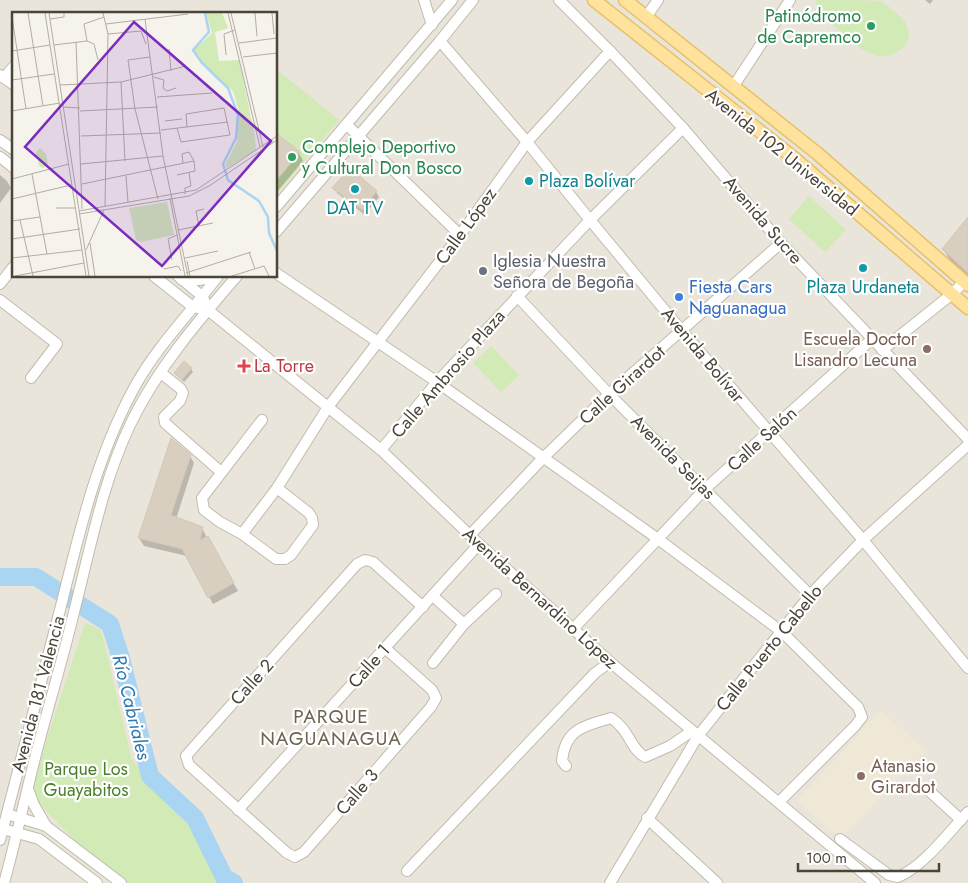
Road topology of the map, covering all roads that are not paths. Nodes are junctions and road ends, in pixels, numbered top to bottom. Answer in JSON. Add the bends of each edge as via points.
{"nodes":[{"id":1,"x":424,"y":0,"type":"edge"},
{"id":2,"x":452,"y":0,"type":"edge"},
{"id":3,"x":473,"y":0,"type":"edge"},
{"id":4,"x":559,"y":0,"type":"edge"},
{"id":5,"x":594,"y":0,"type":"edge"},
{"id":6,"x":658,"y":0,"type":"edge"},
{"id":7,"x":790,"y":0,"type":"edge"},
{"id":8,"x":626,"y":1,"type":"edge"},
{"id":9,"x":646,"y":17,"type":"junction"},
{"id":10,"x":432,"y":25,"type":"junction"},
{"id":11,"x":440,"y":41,"type":"junction"},
{"id":12,"x":610,"y":51,"type":"junction"},
{"id":13,"x":12,"y":68,"type":"edge"},
{"id":14,"x":2,"y":76,"type":"edge"},
{"id":15,"x":733,"y":87,"type":"junction"},
{"id":16,"x":347,"y":125,"type":"junction"},
{"id":17,"x":683,"y":128,"type":"junction"},
{"id":18,"x":359,"y":136,"type":"junction"},
{"id":19,"x":0,"y":140,"type":"edge"},
{"id":20,"x":527,"y":142,"type":"junction"},
{"id":21,"x":12,"y":149,"type":"edge"},
{"id":22,"x":0,"y":157,"type":"edge"},
{"id":23,"x":12,"y":166,"type":"edge"},
{"id":24,"x":278,"y":205,"type":"edge"},
{"id":25,"x":590,"y":220,"type":"junction"},
{"id":26,"x":278,"y":230,"type":"edge"},
{"id":27,"x":460,"y":235,"type":"junction"},
{"id":28,"x":782,"y":243,"type":"junction"},
{"id":29,"x":12,"y":269,"type":"edge"},
{"id":30,"x":278,"y":274,"type":"edge"},
{"id":31,"x":156,"y":278,"type":"edge"},
{"id":32,"x":180,"y":278,"type":"edge"},
{"id":33,"x":210,"y":278,"type":"edge"},
{"id":34,"x":217,"y":278,"type":"edge"},
{"id":35,"x":236,"y":278,"type":"edge"},
{"id":36,"x":0,"y":284,"type":"edge"},
{"id":37,"x":966,"y":284,"type":"edge"},
{"id":38,"x":952,"y":294,"type":"junction"},
{"id":39,"x":518,"y":296,"type":"junction"},
{"id":40,"x":203,"y":297,"type":"junction"},
{"id":41,"x":0,"y":300,"type":"edge"},
{"id":42,"x":193,"y":308,"type":"junction"},
{"id":43,"x":968,"y":308,"type":"edge"},
{"id":44,"x":208,"y":310,"type":"junction"},
{"id":45,"x":682,"y":331,"type":"junction"},
{"id":46,"x":872,"y":339,"type":"junction"},
{"id":47,"x":378,"y":343,"type":"junction"},
{"id":48,"x":882,"y":350,"type":"junction"},
{"id":49,"x":161,"y":373,"type":"junction"},
{"id":50,"x":31,"y":378,"type":"dead end"},
{"id":51,"x":437,"y":382,"type":"junction"},
{"id":52,"x":609,"y":394,"type":"junction"},
{"id":53,"x":328,"y":407,"type":"junction"},
{"id":54,"x":262,"y":420,"type":"dead end"},
{"id":55,"x":769,"y":434,"type":"junction"},
{"id":56,"x":968,"y":439,"type":"edge"},
{"id":57,"x":968,"y":445,"type":"edge"},
{"id":58,"x":381,"y":450,"type":"junction"},
{"id":59,"x":543,"y":458,"type":"junction"},
{"id":60,"x":221,"y":472,"type":"junction"},
{"id":61,"x":277,"y":488,"type":"junction"},
{"id":62,"x":705,"y":489,"type":"junction"},
{"id":63,"x":242,"y":534,"type":"junction"},
{"id":64,"x":470,"y":535,"type":"junction"},
{"id":65,"x":658,"y":539,"type":"junction"},
{"id":66,"x":862,"y":540,"type":"junction"},
{"id":67,"x":479,"y":544,"type":"junction"},
{"id":68,"x":496,"y":594,"type":"dead end"},
{"id":69,"x":810,"y":595,"type":"junction"},
{"id":70,"x":433,"y":596,"type":"junction"},
{"id":71,"x":424,"y":607,"type":"junction"},
{"id":72,"x":464,"y":624,"type":"junction"},
{"id":73,"x":573,"y":629,"type":"junction"},
{"id":74,"x":782,"y":632,"type":"junction"},
{"id":75,"x":385,"y":648,"type":"junction"},
{"id":76,"x":610,"y":662,"type":"junction"},
{"id":77,"x":433,"y":663,"type":"dead end"},
{"id":78,"x":968,"y":668,"type":"edge"},
{"id":79,"x":695,"y":734,"type":"junction"},
{"id":80,"x":566,"y":766,"type":"dead end"},
{"id":81,"x":27,"y":788,"type":"junction"},
{"id":82,"x":926,"y":788,"type":"dead end"},
{"id":83,"x":779,"y":802,"type":"junction"},
{"id":84,"x":238,"y":810,"type":"junction"},
{"id":85,"x":7,"y":814,"type":"junction"},
{"id":86,"x":964,"y":816,"type":"edge"},
{"id":87,"x":22,"y":818,"type":"junction"},
{"id":88,"x":647,"y":818,"type":"junction"},
{"id":89,"x":46,"y":826,"type":"junction"},
{"id":90,"x":3,"y":829,"type":"junction"},
{"id":91,"x":18,"y":834,"type":"junction"},
{"id":92,"x":840,"y":839,"type":"dead end"},
{"id":93,"x":0,"y":840,"type":"edge"},
{"id":94,"x":406,"y":871,"type":"dead end"},
{"id":95,"x":4,"y":883,"type":"edge"},
{"id":96,"x":97,"y":883,"type":"edge"},
{"id":97,"x":121,"y":883,"type":"edge"},
{"id":98,"x":610,"y":883,"type":"edge"},
{"id":99,"x":717,"y":883,"type":"edge"},
{"id":100,"x":875,"y":883,"type":"edge"}],
"edges":[{"from":1,"to":10,"type":"street"},
{"from":2,"to":10,"type":"street"},
{"from":3,"to":11,"type":"street"},
{"from":4,"to":12,"type":"street","name":"Avenida Sucre"},
{"from":5,"to":38,"type":"main road","name":"Avenida 102 Universidad","via":[[795,159]]},
{"from":6,"to":9,"type":"street"},
{"from":7,"to":15,"type":"street"},
{"from":8,"to":9,"type":"main road","name":"Avenida 102 Universidad"},
{"from":9,"to":15,"type":"main road","name":"Avenida 102 Universidad"},
{"from":10,"to":16,"type":"street"},
{"from":11,"to":18,"type":"street"},
{"from":11,"to":20,"type":"street","name":"Avenida Bolívar"},
{"from":12,"to":17,"type":"street","name":"Avenida Sucre"},
{"from":12,"to":20,"type":"street","name":"Calle López"},
{"from":13,"to":14,"type":"street"},
{"from":15,"to":37,"type":"main road","name":"Avenida 102 Universidad","via":[[818,154]]},
{"from":16,"to":18,"type":"street"},
{"from":16,"to":24,"type":"street"},
{"from":17,"to":25,"type":"street","name":"Calle Ambrosio Plaza"},
{"from":17,"to":28,"type":"street","name":"Avenida Sucre"},
{"from":18,"to":26,"type":"street"},
{"from":18,"to":27,"type":"street"},
{"from":19,"to":21,"type":"street"},
{"from":20,"to":25,"type":"street","name":"Avenida Bolívar"},
{"from":20,"to":27,"type":"street","name":"Calle López"},
{"from":22,"to":23,"type":"street"},
{"from":25,"to":39,"type":"street","name":"Calle Ambrosio Plaza"},
{"from":25,"to":45,"type":"street","name":"Avenida Bolívar"},
{"from":27,"to":47,"type":"street","name":"Calle López"},
{"from":28,"to":45,"type":"street","name":"Calle Girardot"},
{"from":28,"to":46,"type":"street","name":"Avenida Sucre"},
{"from":29,"to":36,"type":"street"},
{"from":30,"to":47,"type":"street"},
{"from":31,"to":42,"type":"street"},
{"from":32,"to":33,"type":"street"},
{"from":32,"to":40,"type":"street"},
{"from":34,"to":40,"type":"street","name":"Avenida 181 Valencia"},
{"from":35,"to":44,"type":"street","name":"Avenida 181 Valencia"},
{"from":37,"to":38,"type":"street"},
{"from":38,"to":43,"type":"main road","name":"Avenida 102 Universidad"},
{"from":38,"to":48,"type":"street"},
{"from":39,"to":51,"type":"street","name":"Calle Ambrosio Plaza"},
{"from":39,"to":52,"type":"street","name":"Avenida Seijas"},
{"from":40,"to":42,"type":"street","name":"Avenida 181 Valencia"},
{"from":40,"to":44,"type":"street"},
{"from":41,"to":50,"type":"street","via":[[57,344]]},
{"from":42,"to":44,"type":"street"},
{"from":42,"to":85,"type":"street","name":"Avenida 181 Valencia","via":[[166,339],[138,380],[119,416],[92,485]]},
{"from":44,"to":49,"type":"street","name":"Avenida 181 Valencia"},
{"from":44,"to":53,"type":"street","name":"Avenida Bernardino López"},
{"from":45,"to":52,"type":"street","name":"Calle Girardot"},
{"from":45,"to":55,"type":"street","name":"Avenida Bolívar"},
{"from":46,"to":48,"type":"street","name":"Avenida Sucre"},
{"from":46,"to":55,"type":"street","name":"Calle Salón"},
{"from":47,"to":51,"type":"street"},
{"from":47,"to":53,"type":"street","name":"Calle López"},
{"from":48,"to":56,"type":"street","name":"Avenida Sucre"},
{"from":49,"to":60,"type":"street","via":[[183,393],[180,401],[164,417],[165,423]]},
{"from":49,"to":81,"type":"street","name":"Avenida 181 Valencia","via":[[130,423],[106,488]]},
{"from":51,"to":58,"type":"street","name":"Calle Ambrosio Plaza"},
{"from":51,"to":59,"type":"street"},
{"from":52,"to":59,"type":"street","name":"Calle Girardot"},
{"from":52,"to":62,"type":"street","name":"Avenida Seijas"},
{"from":53,"to":58,"type":"street","name":"Avenida Bernardino López"},
{"from":53,"to":61,"type":"street","name":"Calle López"},
{"from":54,"to":60,"type":"street"},
{"from":55,"to":62,"type":"street","name":"Calle Salón"},
{"from":55,"to":66,"type":"street","name":"Avenida Bolívar"},
{"from":57,"to":66,"type":"street","name":"Calle Puerto Cabello"},
{"from":58,"to":64,"type":"street","name":"Avenida Bernardino López"},
{"from":59,"to":64,"type":"street","name":"Calle Girardot"},
{"from":59,"to":65,"type":"street"},
{"from":60,"to":63,"type":"street","via":[[202,498],[204,510]]},
{"from":61,"to":63,"type":"street","name":"Calle López"},
{"from":61,"to":63,"type":"street","via":[[312,518],[312,525],[291,555],[276,559]]},
{"from":62,"to":65,"type":"street","name":"Calle Salón"},
{"from":62,"to":69,"type":"street","name":"Avenida Seijas"},
{"from":64,"to":67,"type":"street","name":"Avenida Bernardino López"},
{"from":65,"to":73,"type":"street","name":"Calle Salón"},
{"from":65,"to":74,"type":"street"},
{"from":66,"to":69,"type":"street","name":"Calle Puerto Cabello"},
{"from":66,"to":78,"type":"street","name":"Avenida Bolívar"},
{"from":67,"to":70,"type":"street","name":"Calle 1"},
{"from":67,"to":73,"type":"street","name":"Avenida Bernardino López"},
{"from":68,"to":72,"type":"street"},
{"from":69,"to":74,"type":"street","name":"Calle Puerto Cabello"},
{"from":70,"to":71,"type":"street","name":"Calle 1"},
{"from":70,"to":72,"type":"street"},
{"from":71,"to":75,"type":"street","name":"Calle 1"},
{"from":71,"to":84,"type":"street","name":"Calle 2","via":[[373,562],[365,560],[357,564],[186,756],[189,765]]},
{"from":72,"to":77,"type":"street"},
{"from":73,"to":76,"type":"street","name":"Avenida Bernardino López"},
{"from":74,"to":79,"type":"street","name":"Calle Puerto Cabello"},
{"from":74,"to":83,"type":"street","via":[[858,707],[862,717]]},
{"from":75,"to":84,"type":"street","name":"Calle 1"},
{"from":75,"to":84,"type":"street","name":"Calle 3","via":[[432,690],[436,698],[432,707],[304,852],[295,857],[286,853]]},
{"from":76,"to":79,"type":"street","name":"Avenida Bernardino López"},
{"from":76,"to":94,"type":"street","via":[[595,673]]},
{"from":79,"to":80,"type":"street","via":[[645,757],[639,754],[619,723],[611,718],[577,730],[568,739],[562,761]]},
{"from":79,"to":83,"type":"street","name":"Avenida Bernardino López"},
{"from":79,"to":88,"type":"street","name":"Calle Puerto Cabello"},
{"from":81,"to":87,"type":"street","name":"Avenida 181 Valencia"},
{"from":81,"to":89,"type":"street"},
{"from":82,"to":86,"type":"street"},
{"from":83,"to":100,"type":"street","name":"Avenida Bernardino López"},
{"from":85,"to":87,"type":"street"},
{"from":85,"to":90,"type":"street","name":"Avenida 181 Valencia"},
{"from":86,"to":92,"type":"street","via":[[918,864],[898,878],[888,875]]},
{"from":87,"to":89,"type":"street"},
{"from":87,"to":91,"type":"street","name":"Avenida 181 Valencia"},
{"from":88,"to":98,"type":"street","name":"Calle Puerto Cabello"},
{"from":88,"to":99,"type":"street"},
{"from":89,"to":97,"type":"street"},
{"from":90,"to":91,"type":"street"},
{"from":90,"to":93,"type":"street","name":"Avenida 181 Valencia"},
{"from":91,"to":95,"type":"street","name":"Avenida 181 Valencia"},
{"from":91,"to":96,"type":"street","via":[[39,839]]}]}
